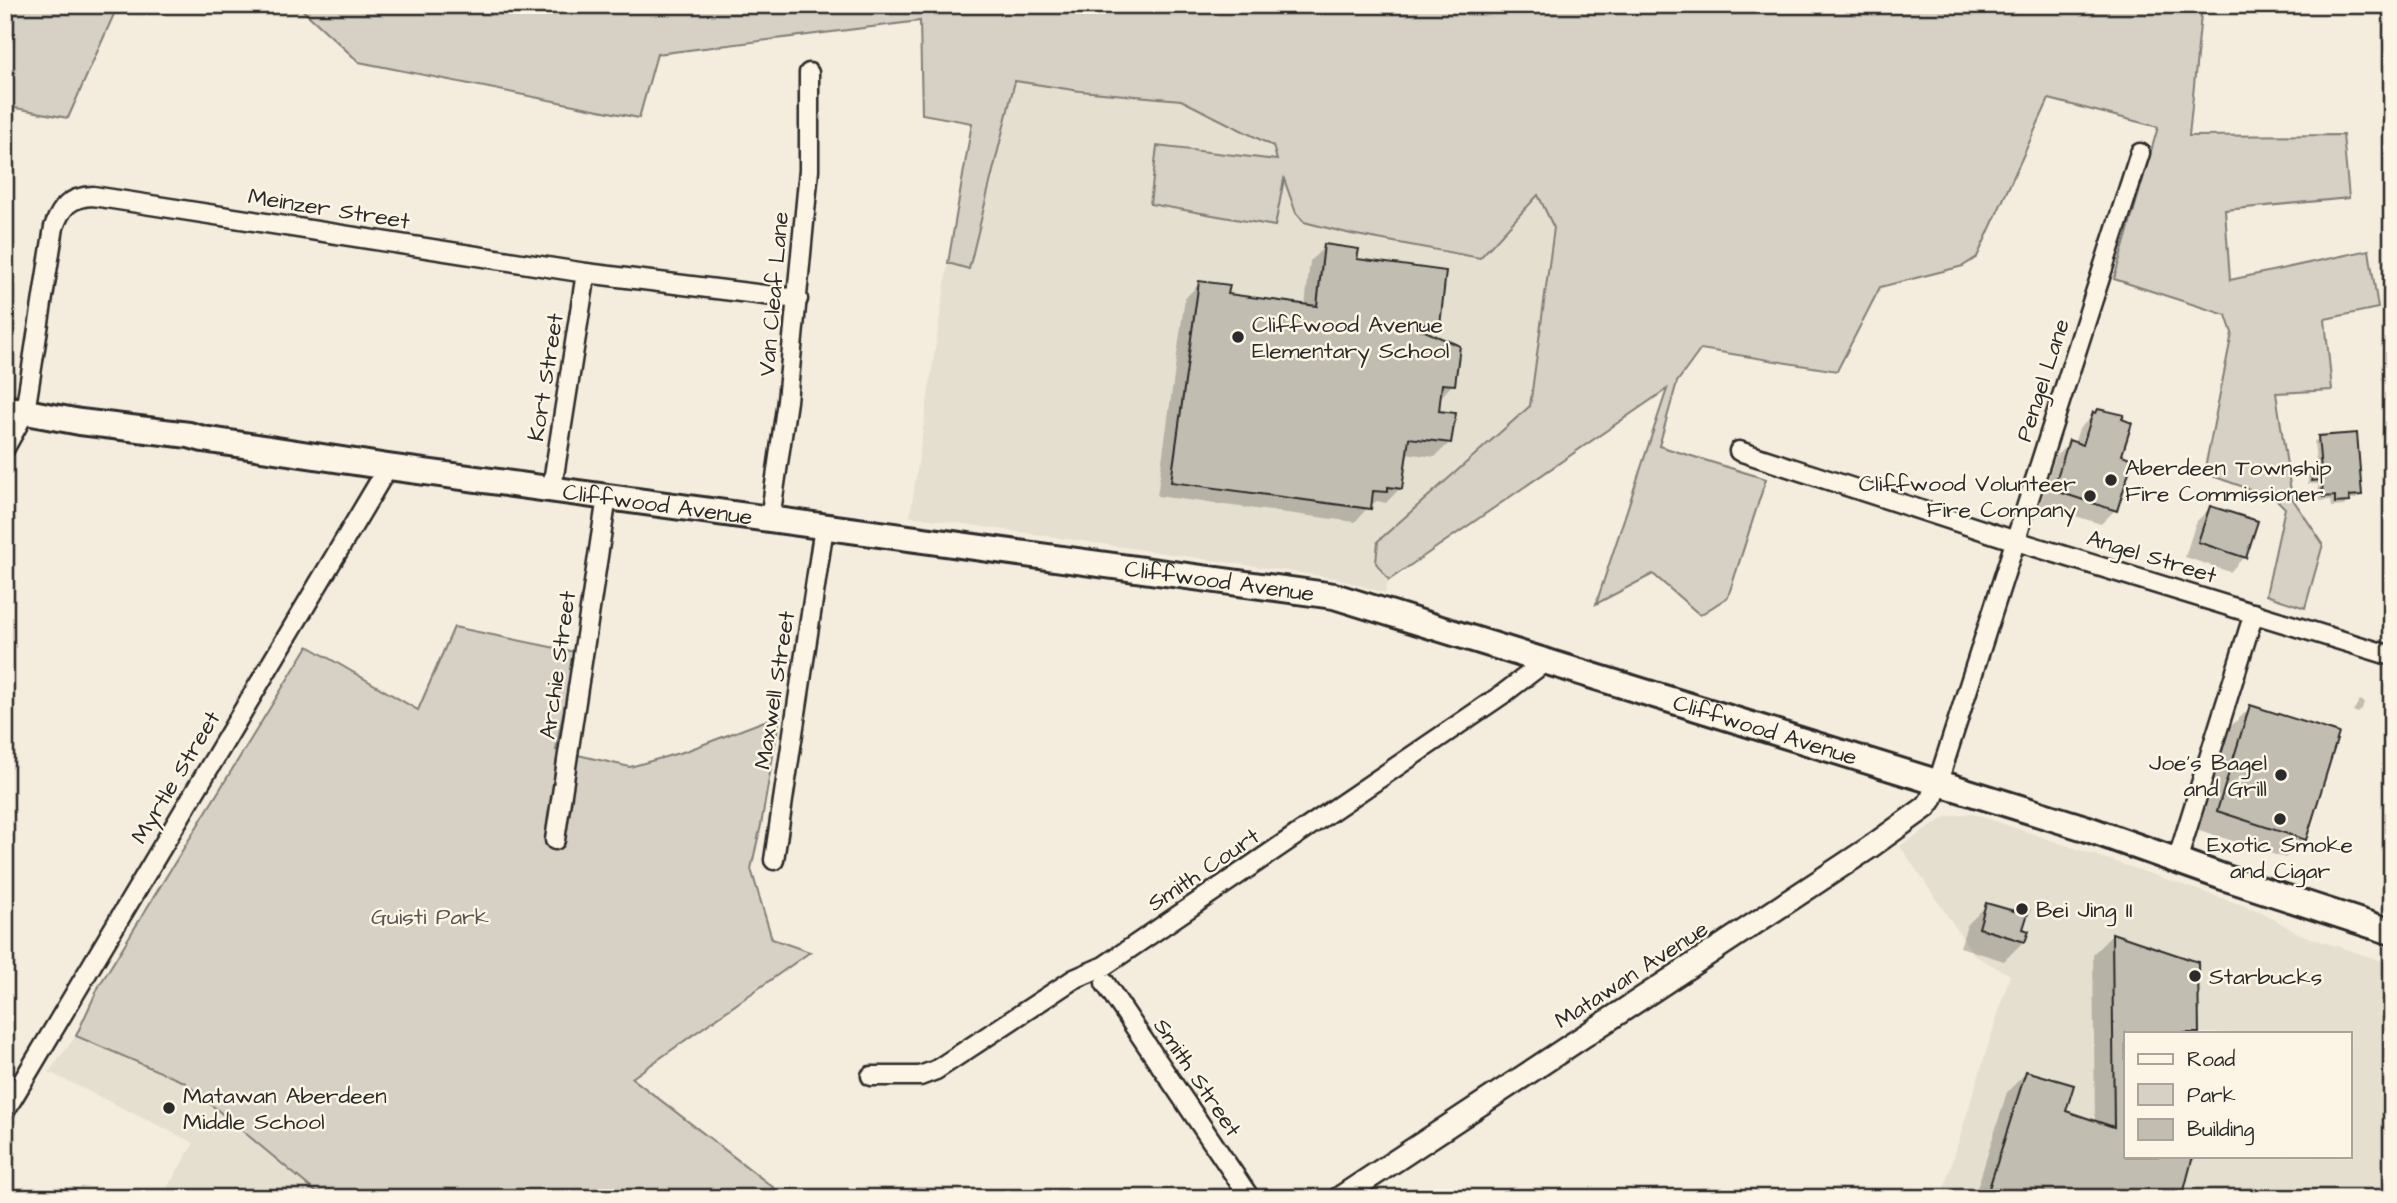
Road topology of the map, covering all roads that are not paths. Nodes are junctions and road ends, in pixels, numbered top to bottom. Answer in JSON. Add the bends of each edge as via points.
{"nodes":[{"id":1,"x":809,"y":73,"type":"dead end"},
{"id":2,"x":2140,"y":153,"type":"dead end"},
{"id":3,"x":586,"y":273,"type":"junction"},
{"id":4,"x":797,"y":299,"type":"junction"},
{"id":5,"x":15,"y":410,"type":"edge"},
{"id":6,"x":5,"y":448,"type":"edge"},
{"id":7,"x":1739,"y":451,"type":"dead end"},
{"id":8,"x":388,"y":467,"type":"junction"},
{"id":9,"x":552,"y":488,"type":"junction"},
{"id":10,"x":607,"y":496,"type":"junction"},
{"id":11,"x":770,"y":519,"type":"junction"},
{"id":12,"x":824,"y":527,"type":"junction"},
{"id":13,"x":2016,"y":541,"type":"junction"},
{"id":14,"x":2254,"y":613,"type":"junction"},
{"id":15,"x":2392,"y":656,"type":"edge"},
{"id":16,"x":1545,"y":662,"type":"junction"},
{"id":17,"x":1938,"y":782,"type":"junction"},
{"id":18,"x":555,"y":840,"type":"dead end"},
{"id":19,"x":774,"y":860,"type":"dead end"},
{"id":20,"x":2177,"y":861,"type":"junction"},
{"id":21,"x":2392,"y":932,"type":"edge"},
{"id":22,"x":1105,"y":983,"type":"dead end"},
{"id":23,"x":871,"y":1076,"type":"dead end"},
{"id":24,"x":5,"y":1111,"type":"edge"},
{"id":25,"x":1250,"y":1198,"type":"edge"},
{"id":26,"x":1339,"y":1198,"type":"edge"}],
"edges":[{"from":1,"to":4,"type":"street","name":"Van Cleaf Lane","via":[[809,170]]},
{"from":2,"to":13,"type":"street","name":"Pengel Lane"},
{"from":3,"to":4,"type":"street","name":"Meinzer Street"},
{"from":3,"to":5,"type":"street","name":"Meinzer Street","via":[[82,196],[66,204],[54,228]]},
{"from":3,"to":9,"type":"street","name":"Kort Street"},
{"from":4,"to":11,"type":"street","name":"Van Cleaf Lane"},
{"from":5,"to":6,"type":"street","name":"Meinzer Street"},
{"from":5,"to":8,"type":"main road","name":"Cliffwood Avenue"},
{"from":7,"to":13,"type":"street","name":"Angel Street"},
{"from":8,"to":9,"type":"main road","name":"Cliffwood Avenue"},
{"from":8,"to":24,"type":"street","name":"Myrtle Street"},
{"from":9,"to":10,"type":"main road","name":"Cliffwood Avenue"},
{"from":10,"to":11,"type":"main road","name":"Cliffwood Avenue"},
{"from":10,"to":18,"type":"street","name":"Archie Street"},
{"from":11,"to":12,"type":"main road","name":"Cliffwood Avenue"},
{"from":12,"to":16,"type":"main road","name":"Cliffwood Avenue","via":[[1334,596]]},
{"from":12,"to":19,"type":"street","name":"Maxwell Street"},
{"from":13,"to":14,"type":"street","name":"Angel Street"},
{"from":13,"to":17,"type":"street","name":"Pengel Lane"},
{"from":14,"to":15,"type":"street","name":"Angel Street"},
{"from":14,"to":20,"type":"street"},
{"from":16,"to":17,"type":"main road","name":"Cliffwood Avenue"},
{"from":16,"to":23,"type":"street","name":"Smith Court","via":[[1104,966],[1074,979],[936,1070],[920,1076]]},
{"from":17,"to":20,"type":"main road","name":"Cliffwood Avenue"},
{"from":17,"to":26,"type":"street","name":"Matawan Avenue","via":[[1926,807],[1879,841]]},
{"from":20,"to":21,"type":"main road","name":"Cliffwood Avenue"},
{"from":22,"to":25,"type":"street","name":"Smith Street"}]}
